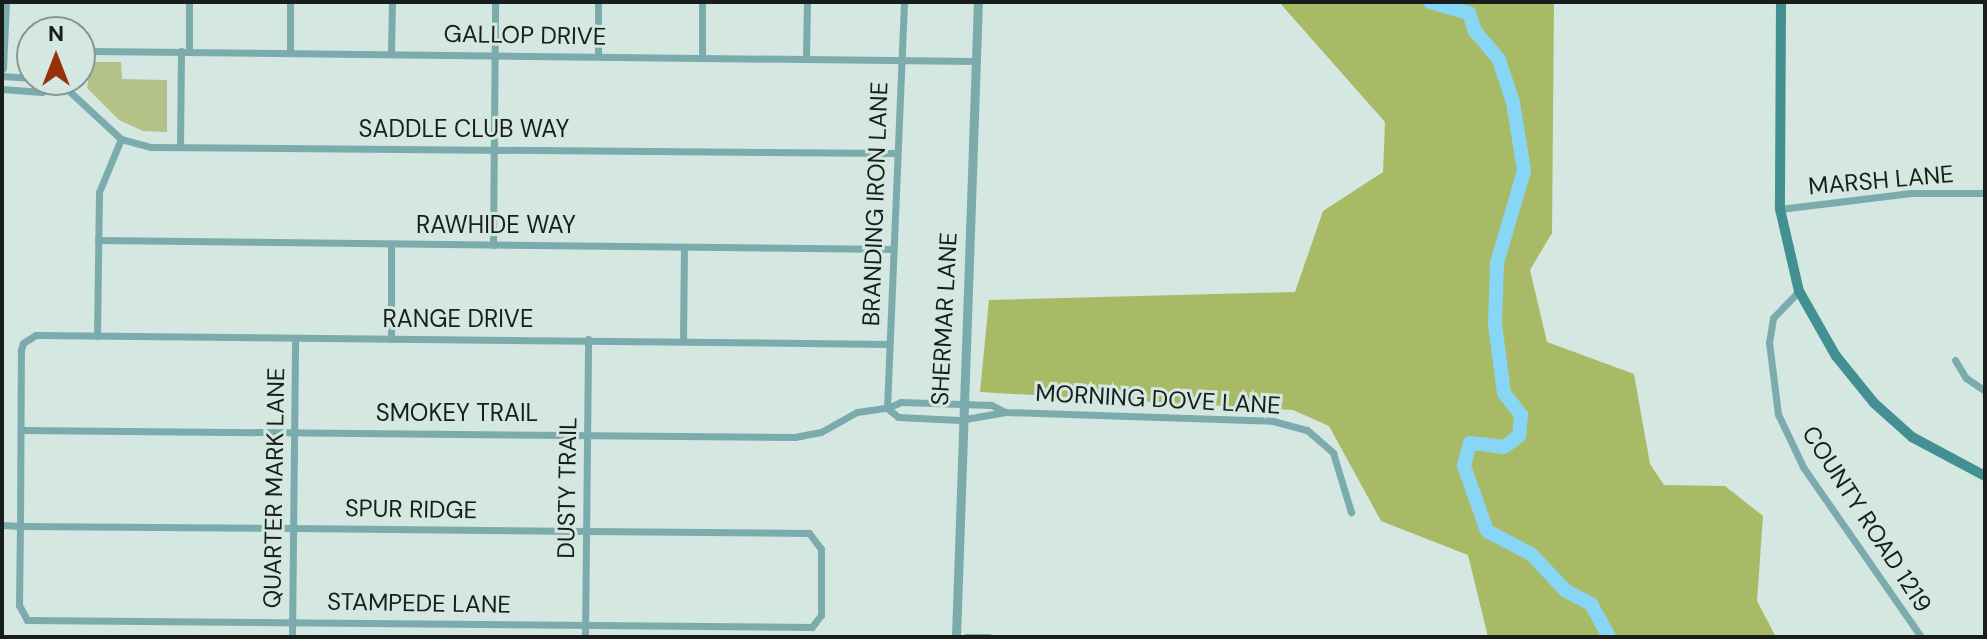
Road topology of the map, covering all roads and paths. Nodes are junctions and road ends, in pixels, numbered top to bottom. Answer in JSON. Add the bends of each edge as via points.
{"nodes":[{"id":1,"x":5,"y":2,"type":"edge"},
{"id":2,"x":189,"y":2,"type":"edge"},
{"id":3,"x":290,"y":2,"type":"edge"},
{"id":4,"x":392,"y":2,"type":"edge"},
{"id":5,"x":495,"y":2,"type":"edge"},
{"id":6,"x":598,"y":2,"type":"edge"},
{"id":7,"x":702,"y":2,"type":"edge"},
{"id":8,"x":807,"y":2,"type":"edge"},
{"id":9,"x":904,"y":2,"type":"edge"},
{"id":10,"x":978,"y":2,"type":"edge"},
{"id":11,"x":1781,"y":2,"type":"edge"},
{"id":12,"x":96,"y":51,"type":"edge"},
{"id":13,"x":185,"y":51,"type":"junction"},
{"id":14,"x":290,"y":52,"type":"junction"},
{"id":15,"x":391,"y":53,"type":"junction"},
{"id":16,"x":494,"y":54,"type":"junction"},
{"id":17,"x":598,"y":56,"type":"junction"},
{"id":18,"x":702,"y":56,"type":"junction"},
{"id":19,"x":806,"y":58,"type":"junction"},
{"id":20,"x":901,"y":60,"type":"junction"},
{"id":21,"x":976,"y":61,"type":"junction"},
{"id":22,"x":2,"y":68,"type":"edge"},
{"id":23,"x":74,"y":96,"type":"edge"},
{"id":24,"x":121,"y":139,"type":"junction"},
{"id":25,"x":180,"y":147,"type":"junction"},
{"id":26,"x":493,"y":149,"type":"junction"},
{"id":27,"x":897,"y":153,"type":"junction"},
{"id":28,"x":1985,"y":193,"type":"edge"},
{"id":29,"x":1780,"y":209,"type":"junction"},
{"id":30,"x":98,"y":240,"type":"junction"},
{"id":31,"x":391,"y":245,"type":"junction"},
{"id":32,"x":493,"y":245,"type":"junction"},
{"id":33,"x":684,"y":247,"type":"junction"},
{"id":34,"x":893,"y":249,"type":"junction"},
{"id":35,"x":1799,"y":291,"type":"junction"},
{"id":36,"x":97,"y":336,"type":"junction"},
{"id":37,"x":295,"y":339,"type":"junction"},
{"id":38,"x":391,"y":339,"type":"junction"},
{"id":39,"x":588,"y":339,"type":"junction"},
{"id":40,"x":683,"y":341,"type":"junction"},
{"id":41,"x":889,"y":344,"type":"junction"},
{"id":42,"x":1955,"y":360,"type":"dead end"},
{"id":43,"x":1985,"y":391,"type":"edge"},
{"id":44,"x":960,"y":404,"type":"junction"},
{"id":45,"x":887,"y":408,"type":"junction"},
{"id":46,"x":1005,"y":412,"type":"junction"},
{"id":47,"x":960,"y":420,"type":"junction"},
{"id":48,"x":21,"y":430,"type":"junction"},
{"id":49,"x":295,"y":432,"type":"junction"},
{"id":50,"x":588,"y":435,"type":"junction"},
{"id":51,"x":1985,"y":476,"type":"edge"},
{"id":52,"x":1351,"y":512,"type":"dead end"},
{"id":53,"x":2,"y":525,"type":"edge"},
{"id":54,"x":20,"y":526,"type":"junction"},
{"id":55,"x":294,"y":528,"type":"junction"},
{"id":56,"x":587,"y":531,"type":"junction"},
{"id":57,"x":292,"y":622,"type":"junction"},
{"id":58,"x":586,"y":625,"type":"junction"},
{"id":59,"x":816,"y":626,"type":"joint"},
{"id":60,"x":292,"y":637,"type":"edge"},
{"id":61,"x":585,"y":637,"type":"edge"},
{"id":62,"x":956,"y":637,"type":"edge"},
{"id":63,"x":966,"y":637,"type":"edge"},
{"id":64,"x":989,"y":637,"type":"edge"},
{"id":65,"x":1921,"y":637,"type":"edge"}],
"edges":[{"from":1,"to":22,"type":"street"},
{"from":2,"to":13,"type":"street"},
{"from":3,"to":14,"type":"street"},
{"from":4,"to":15,"type":"street"},
{"from":5,"to":16,"type":"street"},
{"from":6,"to":17,"type":"street"},
{"from":7,"to":18,"type":"street"},
{"from":8,"to":19,"type":"street"},
{"from":9,"to":20,"type":"street","name":"BRANDING IRON LANE"},
{"from":10,"to":21,"type":"street","name":"SHERMAR LANE"},
{"from":11,"to":29,"type":"main road"},
{"from":12,"to":13,"type":"street","name":"GALLOP DRIVE"},
{"from":13,"to":14,"type":"street","name":"GALLOP DRIVE"},
{"from":13,"to":25,"type":"street"},
{"from":14,"to":15,"type":"street","name":"GALLOP DRIVE"},
{"from":15,"to":16,"type":"street","name":"GALLOP DRIVE"},
{"from":16,"to":17,"type":"street","name":"GALLOP DRIVE"},
{"from":16,"to":26,"type":"street"},
{"from":17,"to":18,"type":"street","name":"GALLOP DRIVE"},
{"from":18,"to":19,"type":"street","name":"GALLOP DRIVE"},
{"from":19,"to":20,"type":"street","name":"GALLOP DRIVE"},
{"from":20,"to":21,"type":"street","name":"GALLOP DRIVE"},
{"from":20,"to":27,"type":"street","name":"BRANDING IRON LANE"},
{"from":21,"to":44,"type":"street","name":"SHERMAR LANE"},
{"from":23,"to":24,"type":"street"},
{"from":24,"to":25,"type":"street","name":"SADDLE CLUB WAY"},
{"from":24,"to":30,"type":"street","via":[[99,192]]},
{"from":25,"to":26,"type":"street","name":"SADDLE CLUB WAY"},
{"from":26,"to":27,"type":"street","name":"SADDLE CLUB WAY"},
{"from":26,"to":32,"type":"street"},
{"from":27,"to":34,"type":"street","name":"BRANDING IRON LANE"},
{"from":28,"to":29,"type":"street","name":"MARSH LANE","via":[[1911,193]]},
{"from":29,"to":35,"type":"main road"},
{"from":30,"to":31,"type":"street","name":"RAWHIDE WAY"},
{"from":30,"to":36,"type":"street"},
{"from":31,"to":32,"type":"street","name":"RAWHIDE WAY"},
{"from":31,"to":38,"type":"street"},
{"from":32,"to":33,"type":"street","name":"RAWHIDE WAY"},
{"from":33,"to":34,"type":"street","name":"RAWHIDE WAY"},
{"from":33,"to":40,"type":"street"},
{"from":34,"to":41,"type":"street","name":"BRANDING IRON LANE"},
{"from":35,"to":51,"type":"main road","via":[[1836,356],[1874,403],[1912,437]]},
{"from":35,"to":65,"type":"street","name":"COUNTY ROAD 1219","via":[[1773,318],[1769,342],[1778,414],[1803,467]]},
{"from":36,"to":37,"type":"street","name":"RANGE DRIVE"},
{"from":36,"to":48,"type":"street","name":"RANGE DRIVE","via":[[26,339],[21,350]]},
{"from":37,"to":38,"type":"street","name":"RANGE DRIVE"},
{"from":37,"to":49,"type":"street","name":"QUARTER MARK LANE"},
{"from":38,"to":39,"type":"street","name":"RANGE DRIVE"},
{"from":39,"to":40,"type":"street","name":"RANGE DRIVE"},
{"from":39,"to":50,"type":"street","name":"DUSTY TRAIL"},
{"from":40,"to":41,"type":"street","name":"RANGE DRIVE"},
{"from":41,"to":45,"type":"street","name":"BRANDING IRON LANE"},
{"from":42,"to":43,"type":"street","via":[[1966,378]]},
{"from":44,"to":45,"type":"street","name":"SMOKEY TRAIL","via":[[901,402]]},
{"from":44,"to":46,"type":"street","name":"MORNING DOVE LANE","via":[[991,405]]},
{"from":44,"to":47,"type":"street","name":"SHERMAR LANE"},
{"from":45,"to":47,"type":"street","name":"SMOKEY TRAIL","via":[[898,417]]},
{"from":45,"to":50,"type":"street","name":"SMOKEY TRAIL","via":[[857,412],[804,437]]},
{"from":46,"to":47,"type":"street","name":"MORNING DOVE LANE"},
{"from":46,"to":52,"type":"street","name":"MORNING DOVE LANE","via":[[1273,421],[1307,430],[1333,453]]},
{"from":47,"to":62,"type":"street","name":"SHERMAR LANE"},
{"from":48,"to":49,"type":"street","name":"SMOKEY TRAIL"},
{"from":48,"to":54,"type":"street"},
{"from":49,"to":50,"type":"street","name":"SMOKEY TRAIL"},
{"from":49,"to":55,"type":"street","name":"QUARTER MARK LANE"},
{"from":50,"to":56,"type":"street","name":"DUSTY TRAIL"},
{"from":53,"to":54,"type":"street","name":"SPUR RIDGE"},
{"from":54,"to":55,"type":"street","name":"SPUR RIDGE"},
{"from":54,"to":57,"type":"street","name":"STAMPEDE LANE","via":[[22,618]]},
{"from":55,"to":56,"type":"street","name":"SPUR RIDGE"},
{"from":55,"to":57,"type":"street","name":"QUARTER MARK LANE"},
{"from":56,"to":58,"type":"street","name":"DUSTY TRAIL"},
{"from":56,"to":59,"type":"street","name":"SPUR RIDGE","via":[[809,533],[818,538],[821,615]]},
{"from":57,"to":58,"type":"street","name":"STAMPEDE LANE"},
{"from":57,"to":60,"type":"street","name":"QUARTER MARK LANE"},
{"from":58,"to":59,"type":"street","name":"STAMPEDE LANE"},
{"from":58,"to":61,"type":"street","name":"DUSTY TRAIL"},
{"from":63,"to":64,"type":"street"}]}
